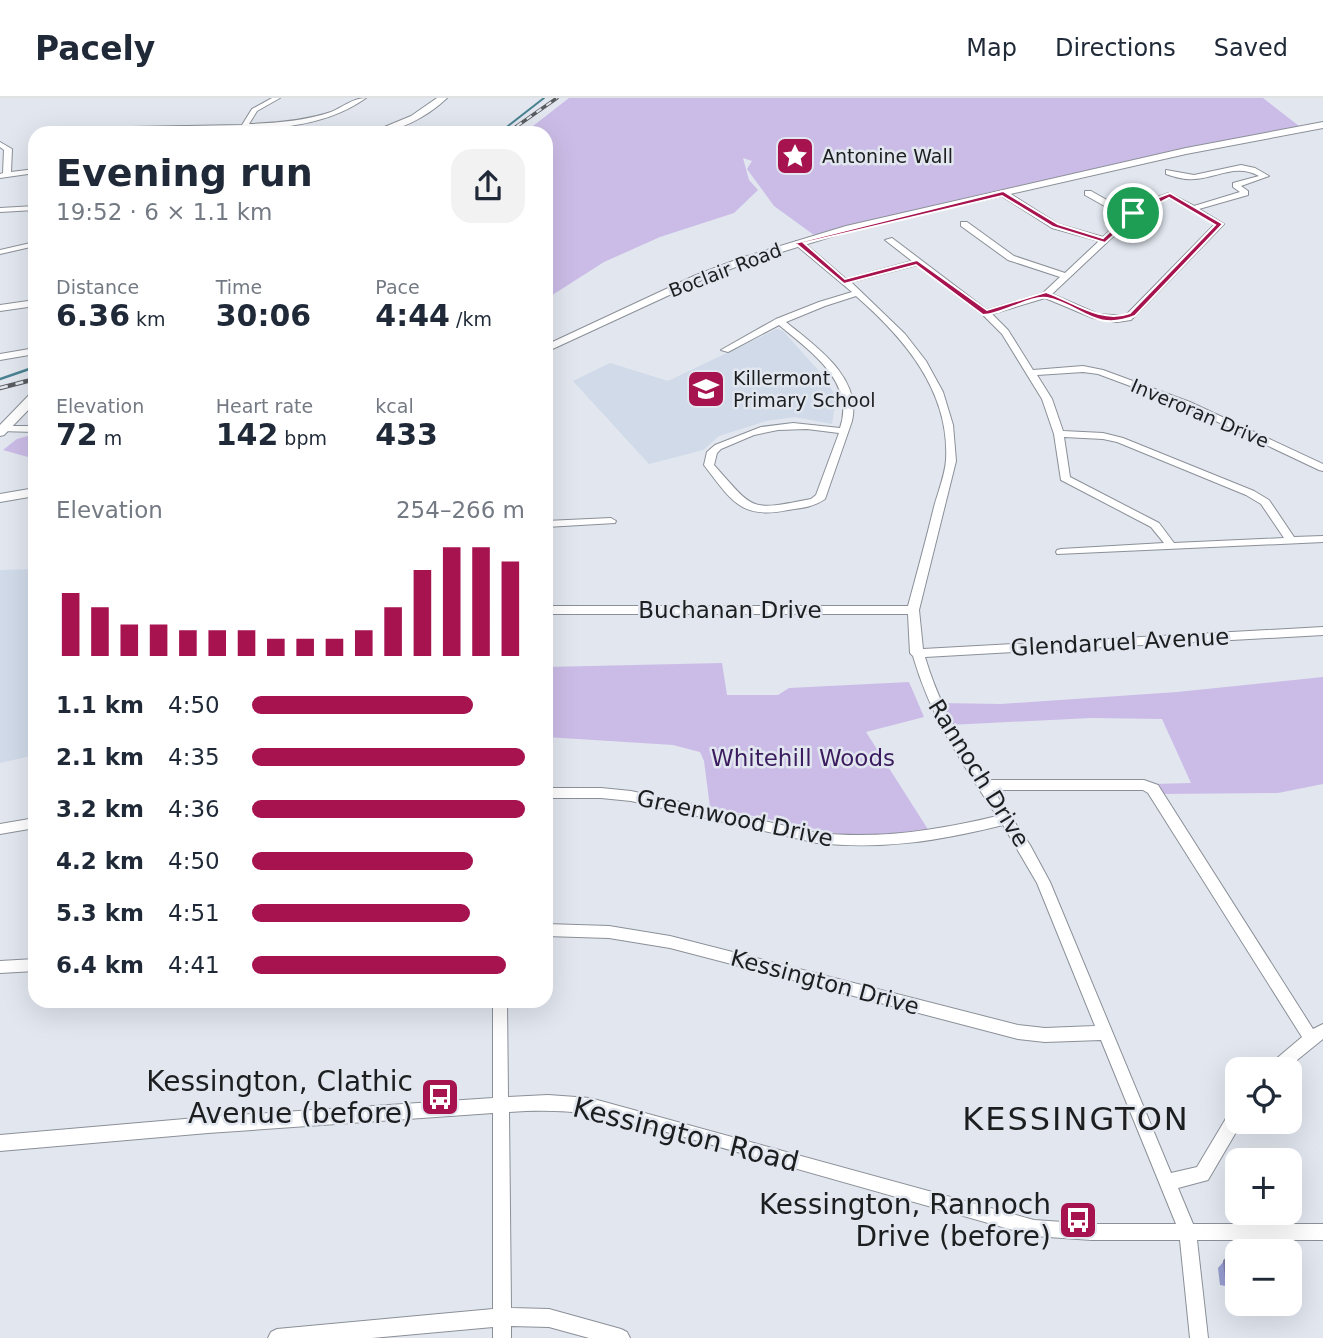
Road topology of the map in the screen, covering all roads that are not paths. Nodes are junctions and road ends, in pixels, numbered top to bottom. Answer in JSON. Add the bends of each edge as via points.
{"nodes":[{"id":1,"x":277,"y":98,"type":"edge"},
{"id":2,"x":363,"y":98,"type":"edge"},
{"id":3,"x":443,"y":98,"type":"edge"},
{"id":4,"x":245,"y":125,"type":"junction"},
{"id":5,"x":1323,"y":125,"type":"edge"},
{"id":6,"x":204,"y":126,"type":"edge"},
{"id":7,"x":393,"y":126,"type":"edge"},
{"id":8,"x":0,"y":144,"type":"edge"},
{"id":9,"x":28,"y":172,"type":"edge"},
{"id":10,"x":1169,"y":172,"type":"dead end"},
{"id":11,"x":1212,"y":173,"type":"junction"},
{"id":12,"x":2,"y":177,"type":"edge"},
{"id":13,"x":1236,"y":185,"type":"junction"},
{"id":14,"x":1088,"y":192,"type":"dead end"},
{"id":15,"x":1003,"y":193,"type":"junction"},
{"id":16,"x":28,"y":208,"type":"edge"},
{"id":17,"x":1195,"y":208,"type":"junction"},
{"id":18,"x":0,"y":210,"type":"edge"},
{"id":19,"x":1133,"y":213,"type":"junction"},
{"id":20,"x":964,"y":224,"type":"dead end"},
{"id":21,"x":889,"y":240,"type":"dead end"},
{"id":22,"x":1105,"y":240,"type":"junction"},
{"id":23,"x":799,"y":243,"type":"junction"},
{"id":24,"x":28,"y":246,"type":"edge"},
{"id":25,"x":0,"y":252,"type":"edge"},
{"id":26,"x":917,"y":262,"type":"junction"},
{"id":27,"x":1066,"y":276,"type":"junction"},
{"id":28,"x":844,"y":282,"type":"junction"},
{"id":29,"x":857,"y":293,"type":"junction"},
{"id":30,"x":1046,"y":295,"type":"junction"},
{"id":31,"x":28,"y":304,"type":"edge"},
{"id":32,"x":0,"y":308,"type":"edge"},
{"id":33,"x":986,"y":313,"type":"junction"},
{"id":34,"x":779,"y":321,"type":"junction"},
{"id":35,"x":553,"y":346,"type":"edge"},
{"id":36,"x":725,"y":350,"type":"dead end"},
{"id":37,"x":28,"y":352,"type":"edge"},
{"id":38,"x":0,"y":357,"type":"edge"},
{"id":39,"x":1032,"y":373,"type":"junction"},
{"id":40,"x":28,"y":403,"type":"edge"},
{"id":41,"x":28,"y":429,"type":"edge"},
{"id":42,"x":1,"y":430,"type":"edge"},
{"id":43,"x":842,"y":431,"type":"junction"},
{"id":44,"x":1059,"y":434,"type":"junction"},
{"id":45,"x":1323,"y":468,"type":"edge"},
{"id":46,"x":28,"y":493,"type":"edge"},
{"id":47,"x":0,"y":498,"type":"edge"},
{"id":48,"x":611,"y":521,"type":"dead end"},
{"id":49,"x":553,"y":524,"type":"edge"},
{"id":50,"x":1323,"y":539,"type":"edge"},
{"id":51,"x":1291,"y":540,"type":"junction"},
{"id":52,"x":1171,"y":546,"type":"junction"},
{"id":53,"x":1061,"y":552,"type":"dead end"},
{"id":54,"x":553,"y":610,"type":"edge"},
{"id":55,"x":913,"y":610,"type":"junction"},
{"id":56,"x":1323,"y":631,"type":"edge"},
{"id":57,"x":916,"y":653,"type":"junction"},
{"id":58,"x":984,"y":785,"type":"junction"},
{"id":59,"x":553,"y":793,"type":"edge"},
{"id":60,"x":1006,"y":819,"type":"junction"},
{"id":61,"x":28,"y":823,"type":"edge"},
{"id":62,"x":0,"y":829,"type":"edge"},
{"id":63,"x":553,"y":930,"type":"edge"},
{"id":64,"x":28,"y":965,"type":"edge"},
{"id":65,"x":0,"y":967,"type":"edge"},
{"id":66,"x":500,"y":1008,"type":"edge"},
{"id":67,"x":1104,"y":1033,"type":"junction"},
{"id":68,"x":1317,"y":1034,"type":"edge"},
{"id":69,"x":1289,"y":1057,"type":"edge"},
{"id":70,"x":500,"y":1103,"type":"junction"},
{"id":71,"x":1226,"y":1134,"type":"edge"},
{"id":72,"x":0,"y":1143,"type":"edge"},
{"id":73,"x":1167,"y":1182,"type":"junction"},
{"id":74,"x":1323,"y":1232,"type":"edge"},
{"id":75,"x":1188,"y":1233,"type":"junction"},
{"id":76,"x":502,"y":1317,"type":"junction"},
{"id":77,"x":277,"y":1338,"type":"edge"},
{"id":78,"x":502,"y":1338,"type":"edge"},
{"id":79,"x":621,"y":1338,"type":"edge"},
{"id":80,"x":1199,"y":1338,"type":"edge"}],
"edges":[{"from":1,"to":4,"type":"street","via":[[254,110]]},
{"from":2,"to":4,"type":"street","via":[[311,119]]},
{"from":3,"to":7,"type":"main road"},
{"from":4,"to":6,"type":"street"},
{"from":5,"to":15,"type":"main road","name":"Boclair Road"},
{"from":8,"to":12,"type":"street","via":[[8,149]]},
{"from":9,"to":12,"type":"street"},
{"from":10,"to":11,"type":"street","via":[[1185,179]]},
{"from":11,"to":13,"type":"street"},
{"from":11,"to":13,"type":"street","via":[[1243,166],[1265,176]]},
{"from":13,"to":17,"type":"street","via":[[1245,193]]},
{"from":14,"to":19,"type":"street"},
{"from":15,"to":22,"type":"street","via":[[1055,226]]},
{"from":15,"to":23,"type":"main road","name":"Boclair Road"},
{"from":16,"to":18,"type":"street"},
{"from":17,"to":19,"type":"street","via":[[1170,195]]},
{"from":17,"to":30,"type":"street","via":[[1219,226],[1128,318],[1095,317]]},
{"from":19,"to":22,"type":"street"},
{"from":20,"to":27,"type":"street","via":[[1011,258]]},
{"from":21,"to":26,"type":"street"},
{"from":22,"to":27,"type":"street"},
{"from":23,"to":28,"type":"street","name":"Rannoch Drive"},
{"from":23,"to":35,"type":"main road","name":"Boclair Road","via":[[700,277]]},
{"from":24,"to":25,"type":"street"},
{"from":26,"to":28,"type":"street"},
{"from":26,"to":33,"type":"street"},
{"from":27,"to":30,"type":"street"},
{"from":28,"to":29,"type":"street","name":"Rannoch Drive"},
{"from":29,"to":34,"type":"street"},
{"from":29,"to":55,"type":"street","name":"Rannoch Drive","via":[[919,354],[947,410],[951,461]]},
{"from":30,"to":33,"type":"street"},
{"from":31,"to":32,"type":"street"},
{"from":33,"to":39,"type":"street","via":[[1005,332]]},
{"from":34,"to":36,"type":"street"},
{"from":34,"to":43,"type":"street","via":[[838,377],[850,414]]},
{"from":37,"to":38,"type":"main road"},
{"from":39,"to":44,"type":"street"},
{"from":39,"to":45,"type":"street","name":"Inveroran Drive","via":[[1100,372],[1187,404]]},
{"from":40,"to":42,"type":"main road"},
{"from":41,"to":42,"type":"street"},
{"from":43,"to":43,"type":"street","via":[[826,486],[814,502],[768,511],[754,509],[742,503],[709,465],[718,447],[779,425]]},
{"from":44,"to":51,"type":"street","via":[[1111,437],[1250,493],[1265,502]]},
{"from":44,"to":52,"type":"street","via":[[1065,478],[1155,525]]},
{"from":46,"to":47,"type":"main road"},
{"from":48,"to":49,"type":"street"},
{"from":50,"to":51,"type":"street"},
{"from":51,"to":52,"type":"street"},
{"from":52,"to":53,"type":"street"},
{"from":54,"to":55,"type":"street","name":"Buchanan Drive"},
{"from":55,"to":57,"type":"street","name":"Rannoch Drive"},
{"from":56,"to":57,"type":"street","name":"Glendaruel Avenue"},
{"from":57,"to":58,"type":"street","name":"Rannoch Drive","via":[[933,705]]},
{"from":58,"to":60,"type":"street","name":"Rannoch Drive"},
{"from":58,"to":68,"type":"street","via":[[1144,785],[1153,789]]},
{"from":59,"to":60,"type":"street","name":"Greenwood Drive","via":[[631,796],[845,841],[909,841]]},
{"from":60,"to":67,"type":"street","name":"Rannoch Drive","via":[[1043,882]]},
{"from":61,"to":62,"type":"street"},
{"from":63,"to":67,"type":"street","name":"Kessington Drive","via":[[609,932],[670,942],[1018,1032]]},
{"from":64,"to":65,"type":"street"},
{"from":66,"to":70,"type":"street"},
{"from":67,"to":73,"type":"street","name":"Rannoch Drive"},
{"from":68,"to":69,"type":"street"},
{"from":70,"to":72,"type":"street","name":"Kessington Road"},
{"from":70,"to":75,"type":"street","name":"Kessington Road","via":[[601,1108],[1034,1228]]},
{"from":70,"to":76,"type":"street"},
{"from":71,"to":73,"type":"street","via":[[1202,1174]]},
{"from":73,"to":75,"type":"street","name":"Rannoch Drive"},
{"from":74,"to":75,"type":"street","name":"Kessington Road"},
{"from":75,"to":80,"type":"street","name":"Rannoch Drive"},
{"from":76,"to":77,"type":"street"},
{"from":76,"to":78,"type":"street"},
{"from":76,"to":79,"type":"street","via":[[550,1318]]}]}
